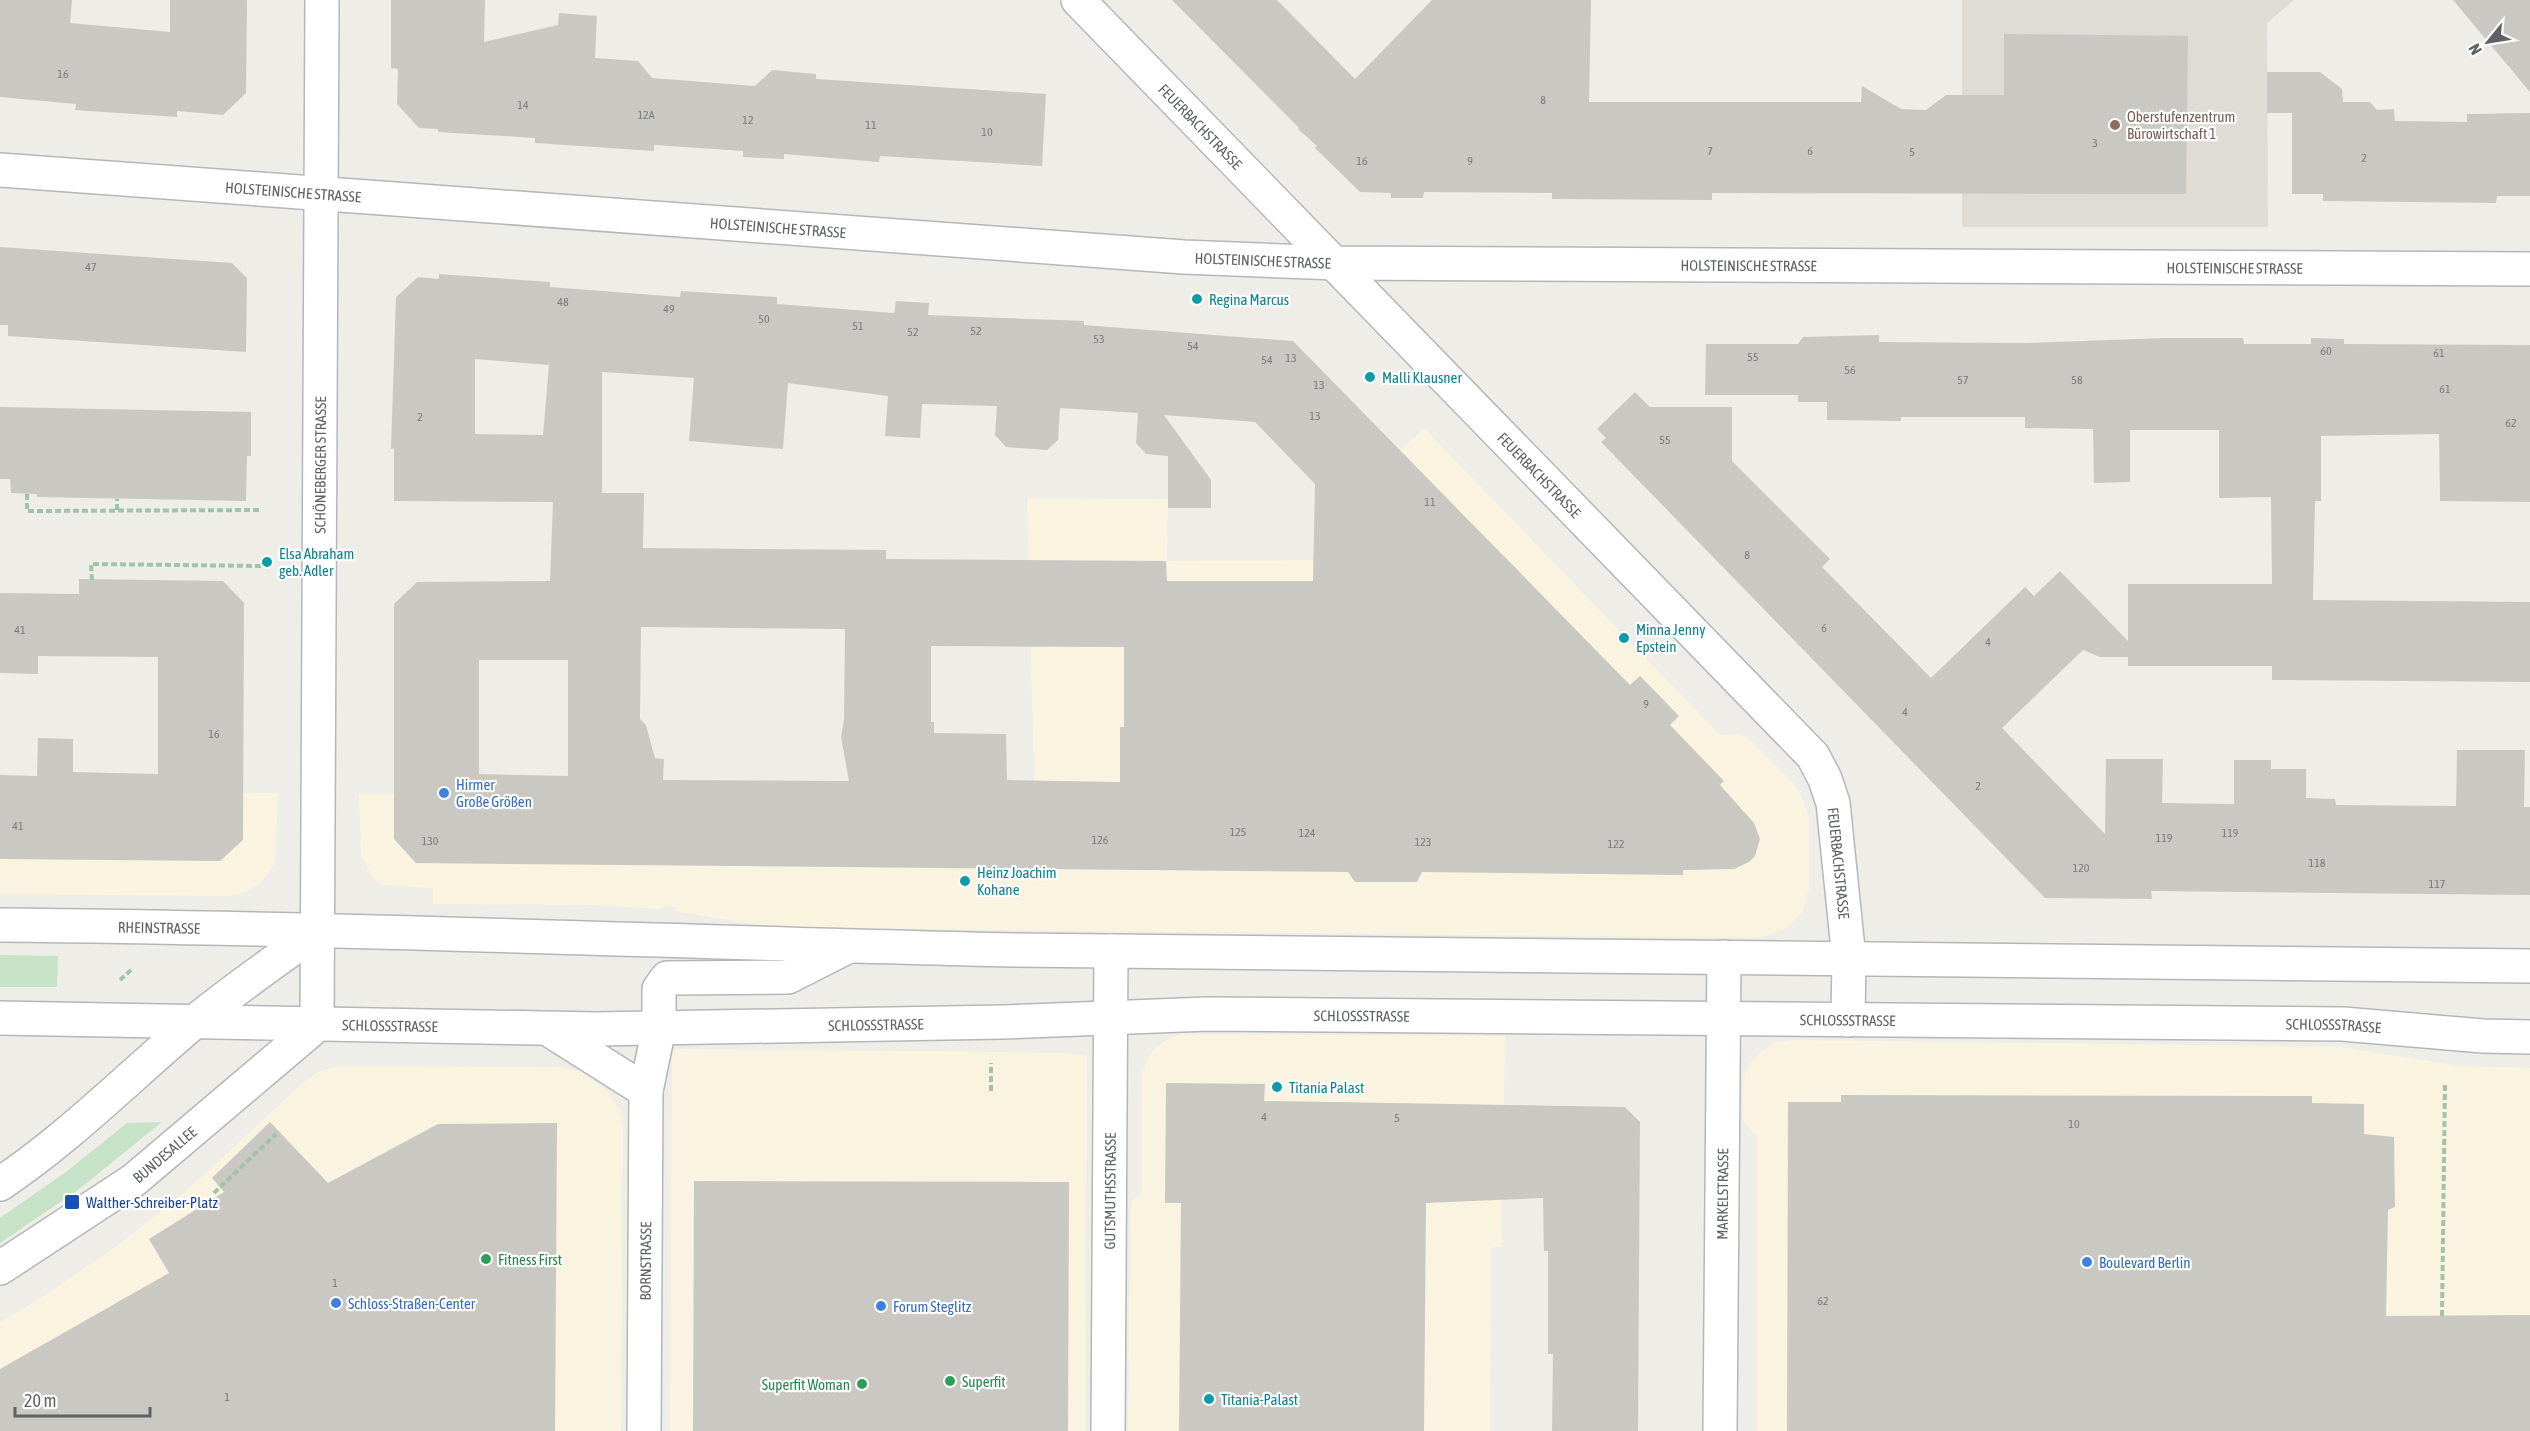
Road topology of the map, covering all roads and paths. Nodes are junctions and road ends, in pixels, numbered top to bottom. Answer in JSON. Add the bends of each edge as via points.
{"nodes":[{"id":1,"x":321,"y":0,"type":"edge"},
{"id":2,"x":1078,"y":0,"type":"edge"},
{"id":3,"x":0,"y":170,"type":"edge"},
{"id":4,"x":321,"y":193,"type":"junction"},
{"id":5,"x":1336,"y":263,"type":"junction"},
{"id":6,"x":2530,"y":269,"type":"edge"},
{"id":7,"x":27,"y":494,"type":"dead end"},
{"id":8,"x":117,"y":498,"type":"dead end"},
{"id":9,"x":117,"y":510,"type":"junction"},
{"id":10,"x":262,"y":510,"type":"dead end"},
{"id":11,"x":261,"y":566,"type":"dead end"},
{"id":12,"x":92,"y":580,"type":"dead end"},
{"id":13,"x":0,"y":925,"type":"edge"},
{"id":14,"x":318,"y":930,"type":"junction"},
{"id":15,"x":848,"y":947,"type":"junction"},
{"id":16,"x":1111,"y":951,"type":"junction"},
{"id":17,"x":1724,"y":957,"type":"junction"},
{"id":18,"x":1849,"y":959,"type":"junction"},
{"id":19,"x":135,"y":964,"type":"dead end"},
{"id":20,"x":2530,"y":966,"type":"edge"},
{"id":21,"x":114,"y":988,"type":"dead end"},
{"id":22,"x":1110,"y":1017,"type":"junction"},
{"id":23,"x":0,"y":1018,"type":"edge"},
{"id":24,"x":1723,"y":1019,"type":"junction"},
{"id":25,"x":1848,"y":1020,"type":"junction"},
{"id":26,"x":194,"y":1022,"type":"junction"},
{"id":27,"x":317,"y":1025,"type":"junction"},
{"id":28,"x":658,"y":1028,"type":"junction"},
{"id":29,"x":548,"y":1029,"type":"junction"},
{"id":30,"x":2530,"y":1037,"type":"edge"},
{"id":31,"x":991,"y":1056,"type":"dead end"},
{"id":32,"x":2445,"y":1084,"type":"dead end"},
{"id":33,"x":646,"y":1091,"type":"junction"},
{"id":34,"x":991,"y":1091,"type":"dead end"},
{"id":35,"x":276,"y":1134,"type":"dead end"},
{"id":36,"x":0,"y":1184,"type":"edge"},
{"id":37,"x":214,"y":1193,"type":"dead end"},
{"id":38,"x":0,"y":1268,"type":"edge"},
{"id":39,"x":2442,"y":1316,"type":"dead end"},
{"id":40,"x":644,"y":1431,"type":"edge"},
{"id":41,"x":1108,"y":1431,"type":"edge"},
{"id":42,"x":1720,"y":1431,"type":"edge"}],
"edges":[{"from":1,"to":4,"type":"street","name":"SCHÖNEBERGER STRASSE"},
{"from":2,"to":5,"type":"street","name":"FEUERBACHSTRASSE"},
{"from":3,"to":4,"type":"street","name":"HOLSTEINISCHE STRASSE"},
{"from":4,"to":5,"type":"street","name":"HOLSTEINISCHE STRASSE","via":[[1184,257]]},
{"from":4,"to":14,"type":"street","name":"SCHÖNEBERGER STRASSE"},
{"from":5,"to":6,"type":"street","name":"HOLSTEINISCHE STRASSE"},
{"from":5,"to":18,"type":"street","name":"FEUERBACHSTRASSE","via":[[1813,756],[1833,803]]},
{"from":7,"to":9,"type":"path","via":[[27,511]]},
{"from":8,"to":9,"type":"path"},
{"from":9,"to":10,"type":"path"},
{"from":11,"to":12,"type":"path","via":[[91,564]]},
{"from":13,"to":14,"type":"street","name":"RHEINSTRASSE"},
{"from":14,"to":15,"type":"street"},
{"from":14,"to":26,"type":"street"},
{"from":14,"to":27,"type":"street"},
{"from":15,"to":16,"type":"street"},
{"from":15,"to":28,"type":"street","name":"BORNSTRASSE","via":[[788,977],[667,978],[659,989]]},
{"from":16,"to":17,"type":"street"},
{"from":16,"to":22,"type":"street","name":"GUTSMUTHSSTRASSE"},
{"from":17,"to":18,"type":"street"},
{"from":17,"to":24,"type":"street","name":"MARKELSTRASSE"},
{"from":18,"to":20,"type":"street"},
{"from":18,"to":25,"type":"street","name":"FEUERBACHSTRASSE"},
{"from":19,"to":21,"type":"path"},
{"from":22,"to":24,"type":"street","name":"SCHLOSSSTRASSE","via":[[1218,1014]]},
{"from":22,"to":28,"type":"street","name":"SCHLOSSSTRASSE"},
{"from":22,"to":41,"type":"street","name":"GUTSMUTHSSTRASSE"},
{"from":23,"to":26,"type":"street"},
{"from":24,"to":25,"type":"street","name":"SCHLOSSSTRASSE"},
{"from":24,"to":42,"type":"street","name":"MARKELSTRASSE"},
{"from":25,"to":30,"type":"street","name":"SCHLOSSSTRASSE","via":[[2343,1024]]},
{"from":26,"to":27,"type":"street","name":"SCHLOSSSTRASSE"},
{"from":26,"to":36,"type":"street","via":[[80,1123]]},
{"from":27,"to":29,"type":"street","name":"SCHLOSSSTRASSE"},
{"from":27,"to":38,"type":"street","name":"BUNDESALLEE","via":[[134,1180]]},
{"from":28,"to":29,"type":"street","name":"SCHLOSSSTRASSE"},
{"from":28,"to":33,"type":"street","name":"BORNSTRASSE"},
{"from":29,"to":33,"type":"street"},
{"from":31,"to":34,"type":"path"},
{"from":32,"to":39,"type":"path"},
{"from":33,"to":40,"type":"street","name":"BORNSTRASSE"},
{"from":35,"to":37,"type":"path"}]}
